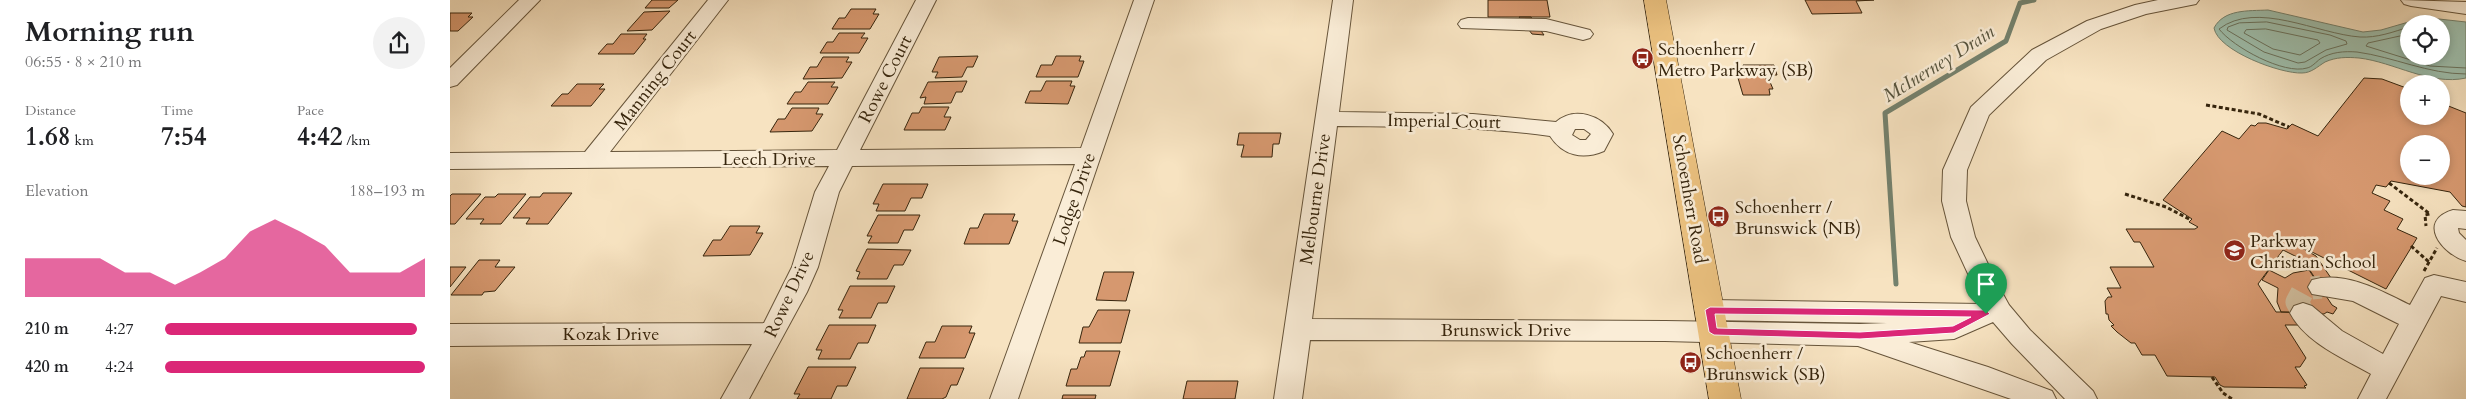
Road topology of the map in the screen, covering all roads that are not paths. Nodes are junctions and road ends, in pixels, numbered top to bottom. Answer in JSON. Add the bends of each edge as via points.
{"nodes":[{"id":1,"x":530,"y":0,"type":"edge"},
{"id":2,"x":718,"y":0,"type":"edge"},
{"id":3,"x":926,"y":0,"type":"edge"},
{"id":4,"x":1144,"y":0,"type":"edge"},
{"id":5,"x":1343,"y":0,"type":"edge"},
{"id":6,"x":1654,"y":0,"type":"edge"},
{"id":7,"x":2189,"y":0,"type":"edge"},
{"id":8,"x":2410,"y":0,"type":"edge"},
{"id":9,"x":2466,"y":8,"type":"edge"},
{"id":10,"x":1468,"y":24,"type":"dead end"},
{"id":11,"x":1583,"y":34,"type":"dead end"},
{"id":12,"x":450,"y":80,"type":"edge"},
{"id":13,"x":1326,"y":119,"type":"junction"},
{"id":14,"x":1561,"y":130,"type":"dead end"},
{"id":15,"x":1089,"y":156,"type":"junction"},
{"id":16,"x":844,"y":158,"type":"junction"},
{"id":17,"x":592,"y":159,"type":"junction"},
{"id":18,"x":450,"y":161,"type":"edge"},
{"id":19,"x":2466,"y":220,"type":"edge"},
{"id":20,"x":2466,"y":252,"type":"edge"},
{"id":21,"x":2322,"y":287,"type":"tunnel mouth"},
{"id":22,"x":2466,"y":292,"type":"edge"},
{"id":23,"x":1993,"y":313,"type":"junction"},
{"id":24,"x":2303,"y":313,"type":"tunnel mouth"},
{"id":25,"x":2415,"y":320,"type":"junction"},
{"id":26,"x":1712,"y":321,"type":"junction"},
{"id":27,"x":1298,"y":329,"type":"junction"},
{"id":28,"x":772,"y":333,"type":"junction"},
{"id":29,"x":450,"y":335,"type":"edge"},
{"id":30,"x":1860,"y":335,"type":"junction"},
{"id":31,"x":2388,"y":370,"type":"junction"},
{"id":32,"x":735,"y":399,"type":"edge"},
{"id":33,"x":1004,"y":399,"type":"edge"},
{"id":34,"x":1288,"y":399,"type":"edge"},
{"id":35,"x":1725,"y":399,"type":"edge"},
{"id":36,"x":2042,"y":399,"type":"edge"},
{"id":37,"x":2083,"y":399,"type":"edge"},
{"id":38,"x":2372,"y":399,"type":"edge"}],
"edges":[{"from":1,"to":12,"type":"street"},
{"from":2,"to":17,"type":"street","name":"Manning Court"},
{"from":3,"to":16,"type":"street","name":"Rowe Court"},
{"from":4,"to":15,"type":"street","name":"Lodge Drive"},
{"from":5,"to":13,"type":"street","name":"Melbourne Drive"},
{"from":6,"to":26,"type":"main road","name":"Schoenherr Road"},
{"from":7,"to":23,"type":"street","via":[[2142,9],[2094,25],[2039,55],[1979,112],[1955,170],[1954,201],[1963,237],[1986,288]]},
{"from":8,"to":9,"type":"street"},
{"from":10,"to":11,"type":"street","via":[[1546,25]]},
{"from":13,"to":14,"type":"street","name":"Imperial Court","via":[[1481,121]]},
{"from":13,"to":27,"type":"street","name":"Melbourne Drive"},
{"from":15,"to":16,"type":"street","name":"Leech Drive"},
{"from":15,"to":33,"type":"street","name":"Lodge Drive"},
{"from":16,"to":17,"type":"street","name":"Leech Drive"},
{"from":16,"to":28,"type":"street","name":"Rowe Drive","via":[[827,192],[805,267]]},
{"from":17,"to":18,"type":"street","name":"Leech Drive"},
{"from":19,"to":20,"type":"street","via":[[2453,220],[2446,224],[2448,238]]},
{"from":21,"to":25,"type":"street","via":[[2343,287],[2359,292]]},
{"from":22,"to":25,"type":"street","via":[[2434,285]]},
{"from":23,"to":26,"type":"street"},
{"from":23,"to":30,"type":"street","via":[[1954,329]]},
{"from":23,"to":37,"type":"street"},
{"from":24,"to":31,"type":"street","via":[[2321,332]]},
{"from":25,"to":31,"type":"street"},
{"from":26,"to":27,"type":"street","name":"Brunswick Drive"},
{"from":26,"to":30,"type":"street"},
{"from":26,"to":35,"type":"main road","name":"Schoenherr Road"},
{"from":27,"to":34,"type":"street","name":"Melbourne Drive"},
{"from":28,"to":29,"type":"street","name":"Kozak Drive"},
{"from":28,"to":32,"type":"street","name":"Rowe Drive"},
{"from":30,"to":36,"type":"street"},
{"from":31,"to":38,"type":"street"}]}
